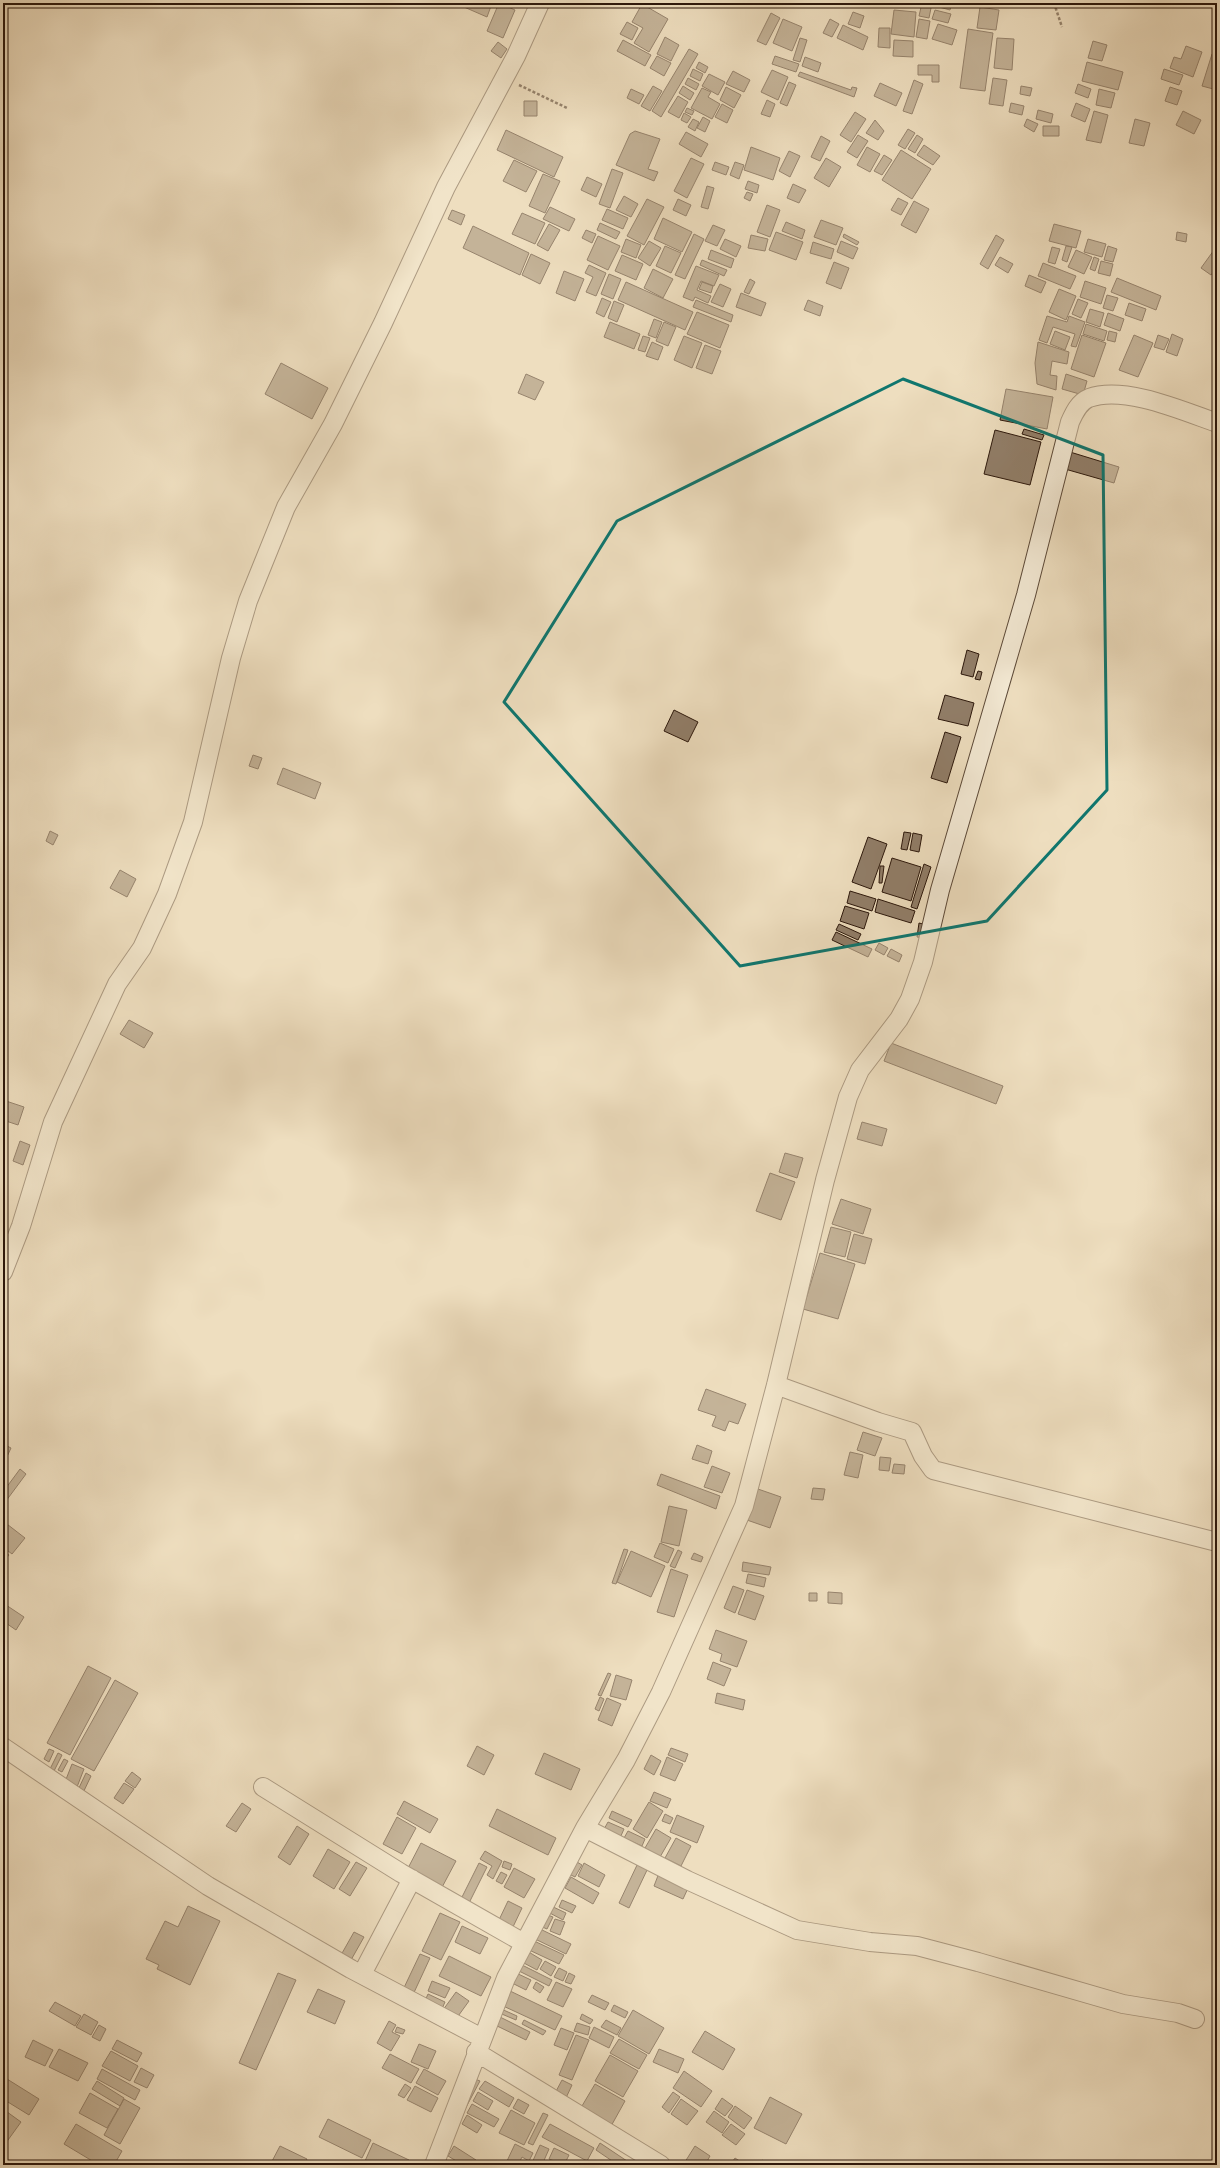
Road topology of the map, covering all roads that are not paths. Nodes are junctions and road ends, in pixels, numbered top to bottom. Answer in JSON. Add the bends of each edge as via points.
{"nodes":[{"id":1,"x":540,"y":3,"type":"edge"},
{"id":2,"x":1217,"y":423,"type":"edge"},
{"id":3,"x":3,"y":1272,"type":"edge"},
{"id":4,"x":776,"y":1385,"type":"junction"},
{"id":5,"x":1217,"y":1542,"type":"edge"},
{"id":6,"x":3,"y":1746,"type":"edge"},
{"id":7,"x":263,"y":1788,"type":"dead end"},
{"id":8,"x":585,"y":1828,"type":"junction"},
{"id":9,"x":412,"y":1879,"type":"junction"},
{"id":10,"x":524,"y":1943,"type":"junction"},
{"id":11,"x":362,"y":1974,"type":"junction"},
{"id":12,"x":1195,"y":2019,"type":"dead end"},
{"id":13,"x":479,"y":2045,"type":"junction"},
{"id":14,"x":434,"y":2165,"type":"edge"},
{"id":15,"x":661,"y":2165,"type":"edge"}],
"edges":[{"from":1,"to":3,"type":"street","via":[[446,186],[420,246],[333,424],[286,507],[248,601],[231,658],[192,822],[166,894],[142,948],[117,984],[53,1122],[21,1226]]},
{"from":2,"to":4,"type":"street","via":[[1147,400],[1109,395],[1088,399],[1076,409],[1070,422],[1026,595],[940,890],[922,962],[910,999],[899,1019],[860,1070],[848,1097],[823,1188]]},
{"from":4,"to":5,"type":"street","via":[[912,1432],[933,1470]]},
{"from":4,"to":8,"type":"street","via":[[744,1506],[658,1699],[626,1760]]},
{"from":6,"to":11,"type":"street","via":[[208,1886]]},
{"from":7,"to":9,"type":"street"},
{"from":8,"to":10,"type":"street"},
{"from":8,"to":12,"type":"street","via":[[687,1880],[797,1930],[870,1942],[917,1946],[1123,2004],[1178,2013]]},
{"from":9,"to":10,"type":"street"},
{"from":9,"to":11,"type":"street"},
{"from":10,"to":13,"type":"street","via":[[506,1978]]},
{"from":11,"to":13,"type":"street"},
{"from":13,"to":14,"type":"street"},
{"from":13,"to":15,"type":"street"}]}
